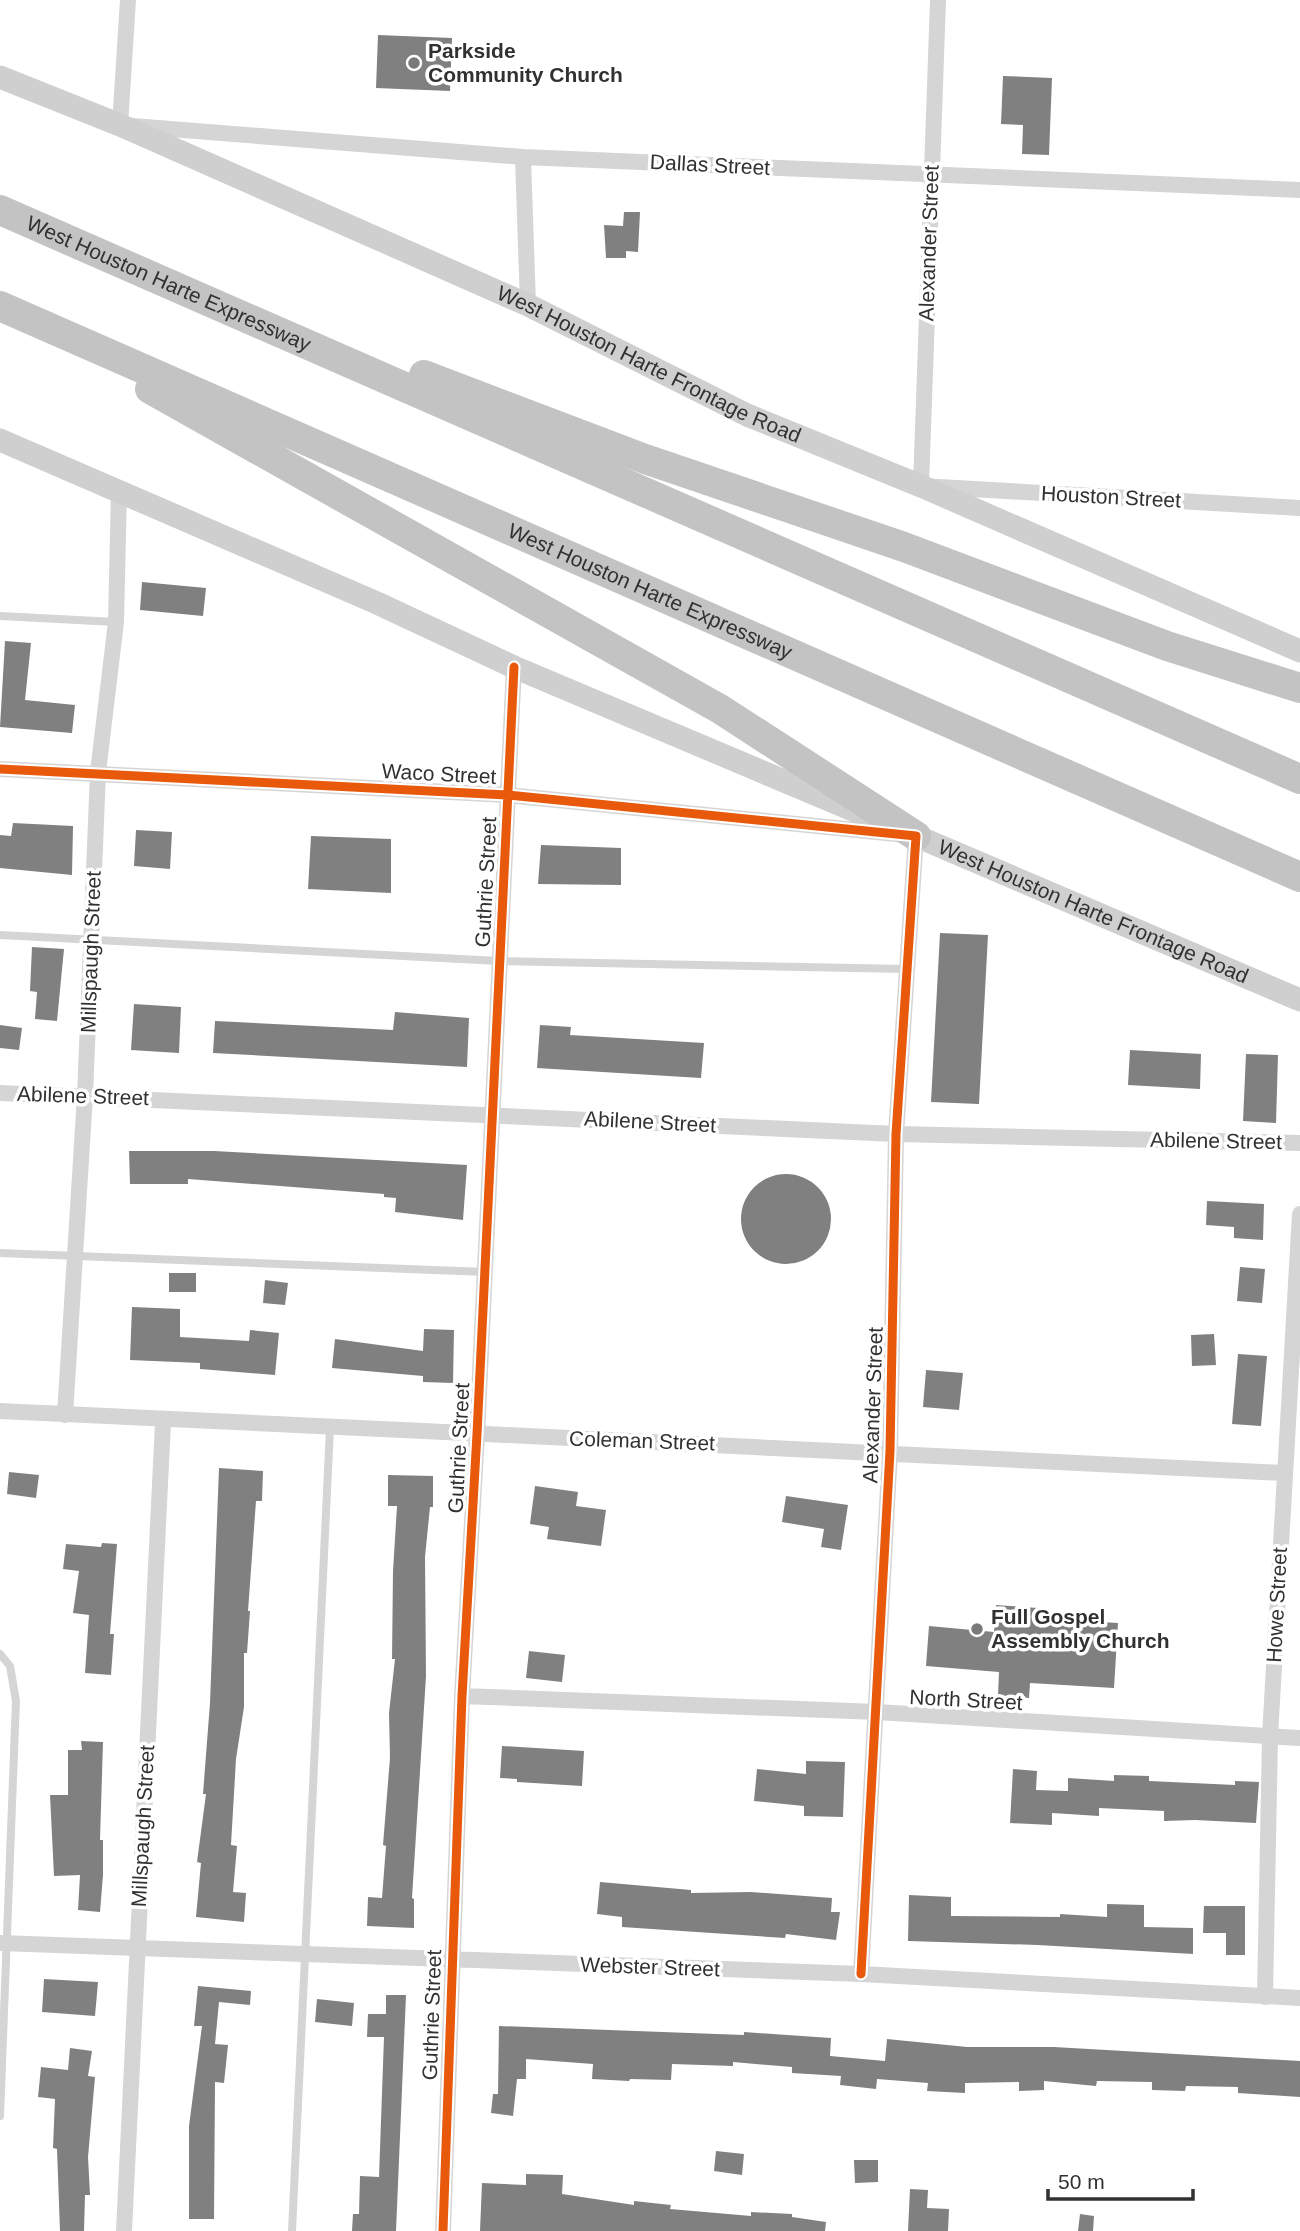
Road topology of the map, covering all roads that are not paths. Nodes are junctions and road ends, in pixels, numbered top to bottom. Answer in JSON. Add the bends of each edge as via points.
{"nodes":[{"id":1,"x":128,"y":0,"type":"edge"},
{"id":2,"x":938,"y":0,"type":"edge"},
{"id":3,"x":0,"y":77,"type":"edge"},
{"id":4,"x":120,"y":125,"type":"junction"},
{"id":5,"x":523,"y":156,"type":"junction"},
{"id":6,"x":931,"y":176,"type":"junction"},
{"id":7,"x":1300,"y":190,"type":"edge"},
{"id":8,"x":0,"y":210,"type":"edge"},
{"id":9,"x":105,"y":254,"type":"junction"},
{"id":10,"x":528,"y":305,"type":"junction"},
{"id":11,"x":6,"y":308,"type":"edge"},
{"id":12,"x":0,"y":440,"type":"edge"},
{"id":13,"x":0,"y":453,"type":"edge"},
{"id":14,"x":30,"y":454,"type":"junction"},
{"id":15,"x":921,"y":486,"type":"junction"},
{"id":16,"x":118,"y":489,"type":"junction"},
{"id":17,"x":1300,"y":508,"type":"edge"},
{"id":18,"x":0,"y":616,"type":"edge"},
{"id":19,"x":116,"y":622,"type":"junction"},
{"id":20,"x":1300,"y":652,"type":"edge"},
{"id":21,"x":514,"y":667,"type":"junction"},
{"id":22,"x":1300,"y":688,"type":"edge"},
{"id":23,"x":0,"y":769,"type":"edge"},
{"id":24,"x":98,"y":772,"type":"junction"},
{"id":25,"x":1300,"y":779,"type":"edge"},
{"id":26,"x":507,"y":795,"type":"junction"},
{"id":27,"x":916,"y":836,"type":"junction"},
{"id":28,"x":1300,"y":877,"type":"edge"},
{"id":29,"x":0,"y":935,"type":"edge"},
{"id":30,"x":92,"y":939,"type":"junction"},
{"id":31,"x":499,"y":961,"type":"junction"},
{"id":32,"x":907,"y":969,"type":"junction"},
{"id":33,"x":1300,"y":1000,"type":"edge"},
{"id":34,"x":0,"y":1093,"type":"edge"},
{"id":35,"x":85,"y":1096,"type":"junction"},
{"id":36,"x":492,"y":1114,"type":"junction"},
{"id":37,"x":896,"y":1134,"type":"junction"},
{"id":38,"x":1300,"y":1143,"type":"edge"},
{"id":39,"x":1300,"y":1214,"type":"edge"},
{"id":40,"x":0,"y":1253,"type":"edge"},
{"id":41,"x":75,"y":1257,"type":"junction"},
{"id":42,"x":485,"y":1272,"type":"junction"},
{"id":43,"x":0,"y":1412,"type":"edge"},
{"id":44,"x":65,"y":1415,"type":"junction"},
{"id":45,"x":163,"y":1422,"type":"junction"},
{"id":46,"x":330,"y":1428,"type":"junction"},
{"id":47,"x":477,"y":1434,"type":"junction"},
{"id":48,"x":890,"y":1451,"type":"junction"},
{"id":49,"x":1284,"y":1473,"type":"junction"},
{"id":50,"x":0,"y":1654,"type":"edge"},
{"id":51,"x":462,"y":1696,"type":"junction"},
{"id":52,"x":877,"y":1712,"type":"junction"},
{"id":53,"x":1270,"y":1736,"type":"junction"},
{"id":54,"x":1300,"y":1738,"type":"edge"},
{"id":55,"x":4,"y":1944,"type":"edge"},
{"id":56,"x":137,"y":1948,"type":"junction"},
{"id":57,"x":305,"y":1954,"type":"junction"},
{"id":58,"x":451,"y":1960,"type":"junction"},
{"id":59,"x":861,"y":1973,"type":"junction"},
{"id":60,"x":1265,"y":1997,"type":"junction"},
{"id":61,"x":1300,"y":1998,"type":"edge"},
{"id":62,"x":0,"y":2116,"type":"edge"},
{"id":63,"x":124,"y":2231,"type":"edge"},
{"id":64,"x":292,"y":2231,"type":"edge"},
{"id":65,"x":443,"y":2231,"type":"edge"}],
"edges":[{"from":1,"to":4,"type":"street"},
{"from":2,"to":6,"type":"street","name":"Alexander Street"},
{"from":3,"to":4,"type":"main road","name":"West Houston Harte Frontage Road"},
{"from":4,"to":5,"type":"street","name":"Dallas Street"},
{"from":4,"to":10,"type":"main road","name":"West Houston Harte Frontage Road"},
{"from":5,"to":6,"type":"street","name":"Dallas Street"},
{"from":5,"to":10,"type":"street"},
{"from":6,"to":7,"type":"street","name":"Dallas Street"},
{"from":6,"to":15,"type":"street","name":"Alexander Street"},
{"from":8,"to":9,"type":"highway","name":"West Houston Harte Expressway"},
{"from":9,"to":22,"type":"highway","via":[[645,458],[904,547],[1167,646]]},
{"from":9,"to":25,"type":"highway","name":"West Houston Harte Expressway"},
{"from":10,"to":15,"type":"main road","name":"West Houston Harte Frontage Road","via":[[747,415]]},
{"from":11,"to":27,"type":"highway","via":[[720,709]]},
{"from":11,"to":28,"type":"highway","name":"West Houston Harte Expressway"},
{"from":12,"to":14,"type":"main road","name":"West Houston Harte Frontage Road"},
{"from":13,"to":14,"type":"street"},
{"from":14,"to":16,"type":"main road","name":"West Houston Harte Frontage Road"},
{"from":15,"to":17,"type":"street","name":"Houston Street"},
{"from":15,"to":20,"type":"main road","name":"West Houston Harte Frontage Road"},
{"from":16,"to":19,"type":"street","name":"Millspaugh Street"},
{"from":16,"to":21,"type":"main road","name":"West Houston Harte Frontage Road"},
{"from":18,"to":19,"type":"lane"},
{"from":19,"to":24,"type":"street","name":"Millspaugh Street"},
{"from":21,"to":26,"type":"street","name":"Guthrie Street"},
{"from":21,"to":27,"type":"main road","name":"West Houston Harte Frontage Road"},
{"from":23,"to":24,"type":"street","name":"Waco Street"},
{"from":24,"to":26,"type":"street","name":"Waco Street"},
{"from":24,"to":30,"type":"street","name":"Millspaugh Street"},
{"from":26,"to":27,"type":"street","name":"Waco Street"},
{"from":26,"to":31,"type":"street","name":"Guthrie Street"},
{"from":27,"to":32,"type":"street","name":"Alexander Street"},
{"from":27,"to":33,"type":"main road","name":"West Houston Harte Frontage Road"},
{"from":29,"to":30,"type":"lane"},
{"from":30,"to":31,"type":"lane"},
{"from":30,"to":35,"type":"street","name":"Millspaugh Street"},
{"from":31,"to":32,"type":"lane"},
{"from":31,"to":36,"type":"street","name":"Guthrie Street"},
{"from":32,"to":37,"type":"street","name":"Alexander Street"},
{"from":34,"to":35,"type":"street","name":"Abilene Street"},
{"from":35,"to":36,"type":"street","name":"Abilene Street"},
{"from":35,"to":41,"type":"street","name":"Millspaugh Street"},
{"from":36,"to":37,"type":"street","name":"Abilene Street"},
{"from":36,"to":42,"type":"street","name":"Guthrie Street"},
{"from":37,"to":38,"type":"street","name":"Abilene Street"},
{"from":37,"to":48,"type":"street","name":"Alexander Street"},
{"from":39,"to":49,"type":"street","name":"Howe Street"},
{"from":40,"to":41,"type":"lane"},
{"from":41,"to":42,"type":"lane"},
{"from":41,"to":44,"type":"street","name":"Millspaugh Street"},
{"from":42,"to":47,"type":"street","name":"Guthrie Street"},
{"from":43,"to":44,"type":"street","name":"Coleman Street"},
{"from":44,"to":45,"type":"street","name":"Coleman Street"},
{"from":45,"to":46,"type":"street","name":"Coleman Street"},
{"from":45,"to":56,"type":"street","name":"Millspaugh Street"},
{"from":46,"to":47,"type":"street","name":"Coleman Street"},
{"from":46,"to":57,"type":"lane"},
{"from":47,"to":48,"type":"street","name":"Coleman Street"},
{"from":47,"to":51,"type":"street","name":"Guthrie Street"},
{"from":48,"to":49,"type":"street","name":"Coleman Street"},
{"from":48,"to":52,"type":"street","name":"Alexander Street"},
{"from":49,"to":53,"type":"street","name":"Howe Street"},
{"from":50,"to":55,"type":"lane","via":[[10,1666],[16,1701]]},
{"from":51,"to":52,"type":"street","name":"North Street"},
{"from":51,"to":58,"type":"street","name":"Guthrie Street"},
{"from":52,"to":53,"type":"street","name":"North Street"},
{"from":52,"to":59,"type":"street","name":"Alexander Street"},
{"from":53,"to":54,"type":"street","name":"North Street"},
{"from":53,"to":60,"type":"street","name":"Howe Street"},
{"from":55,"to":56,"type":"street","name":"Webster Street"},
{"from":55,"to":62,"type":"lane"},
{"from":56,"to":57,"type":"street","name":"Webster Street"},
{"from":56,"to":63,"type":"street","name":"Millspaugh Street"},
{"from":57,"to":58,"type":"street","name":"Webster Street"},
{"from":57,"to":64,"type":"lane"},
{"from":58,"to":59,"type":"street","name":"Webster Street"},
{"from":58,"to":65,"type":"street","name":"Guthrie Street"},
{"from":59,"to":60,"type":"street","name":"Webster Street"},
{"from":60,"to":61,"type":"street","name":"Webster Street"}]}
